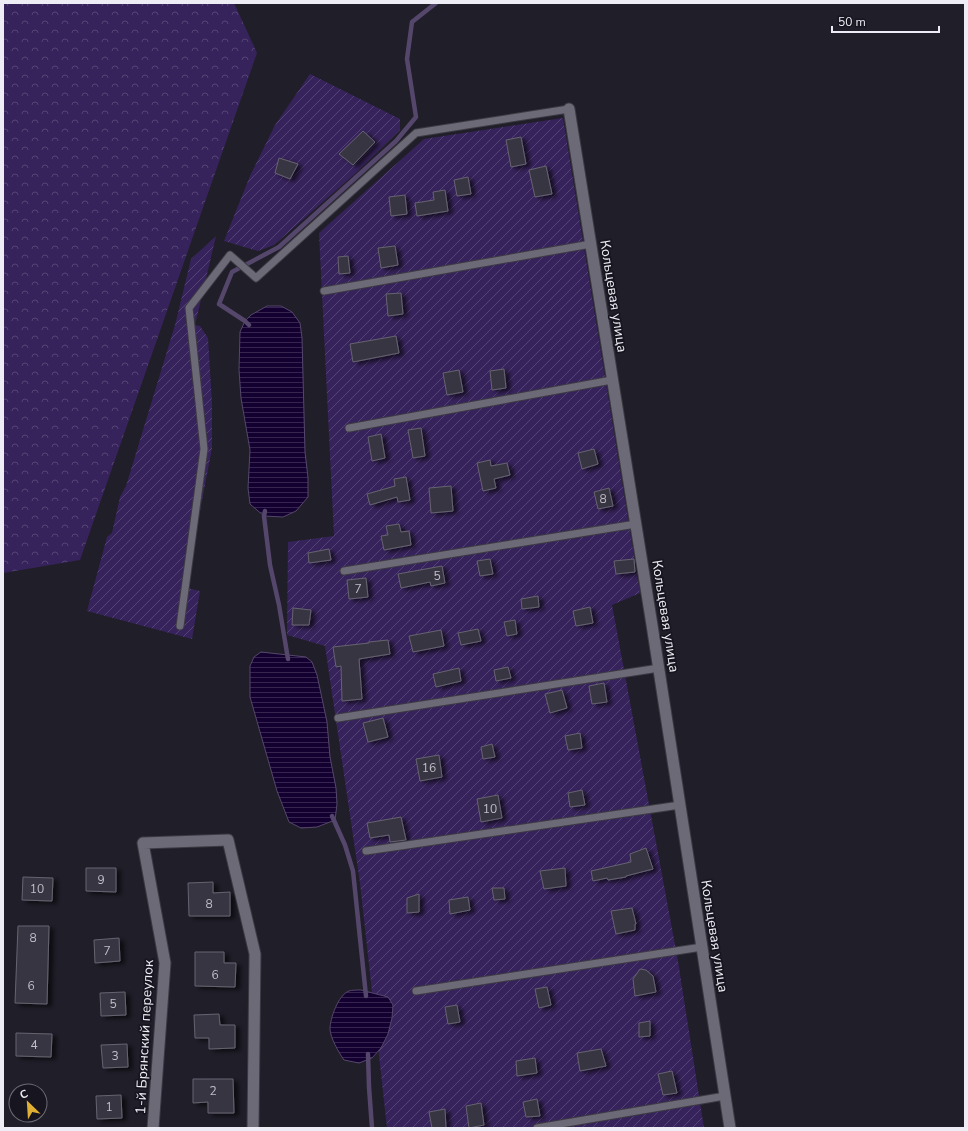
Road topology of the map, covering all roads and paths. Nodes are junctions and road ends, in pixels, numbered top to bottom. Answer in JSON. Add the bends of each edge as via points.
{"nodes":[{"id":1,"x":569,"y":109,"type":"joint"},
{"id":2,"x":591,"y":244,"type":"junction"},
{"id":3,"x":324,"y":291,"type":"dead end"},
{"id":4,"x":612,"y":380,"type":"junction"},
{"id":5,"x":349,"y":428,"type":"dead end"},
{"id":6,"x":636,"y":524,"type":"junction"},
{"id":7,"x":344,"y":571,"type":"dead end"},
{"id":8,"x":180,"y":626,"type":"dead end"},
{"id":9,"x":659,"y":668,"type":"junction"},
{"id":10,"x":338,"y":718,"type":"dead end"},
{"id":11,"x":680,"y":804,"type":"junction"},
{"id":12,"x":366,"y":851,"type":"dead end"},
{"id":13,"x":702,"y":947,"type":"junction"},
{"id":14,"x":416,"y":991,"type":"dead end"},
{"id":15,"x":725,"y":1096,"type":"junction"},
{"id":16,"x":153,"y":1128,"type":"edge"},
{"id":17,"x":253,"y":1128,"type":"edge"},
{"id":18,"x":537,"y":1128,"type":"edge"},
{"id":19,"x":730,"y":1128,"type":"edge"}],
"edges":[{"from":1,"to":2,"type":"street","name":"Кольцевая улица"},
{"from":1,"to":8,"type":"lane","via":[[416,133],[256,278],[230,255],[189,308],[204,449]]},
{"from":2,"to":3,"type":"lane"},
{"from":2,"to":4,"type":"street","name":"Кольцевая улица"},
{"from":4,"to":5,"type":"lane"},
{"from":4,"to":6,"type":"street","name":"Кольцевая улица"},
{"from":6,"to":7,"type":"lane"},
{"from":6,"to":9,"type":"street","name":"Кольцевая улица"},
{"from":9,"to":10,"type":"lane"},
{"from":9,"to":11,"type":"street","name":"Кольцевая улица"},
{"from":11,"to":12,"type":"lane"},
{"from":11,"to":13,"type":"street","name":"Кольцевая улица"},
{"from":13,"to":14,"type":"lane"},
{"from":13,"to":15,"type":"street","name":"Кольцевая улица"},
{"from":15,"to":18,"type":"lane"},
{"from":15,"to":19,"type":"street","name":"Кольцевая улица"},
{"from":16,"to":17,"type":"street","name":"1-й Брянский переулок","via":[[165,962],[143,843],[228,840],[255,954]]}]}
